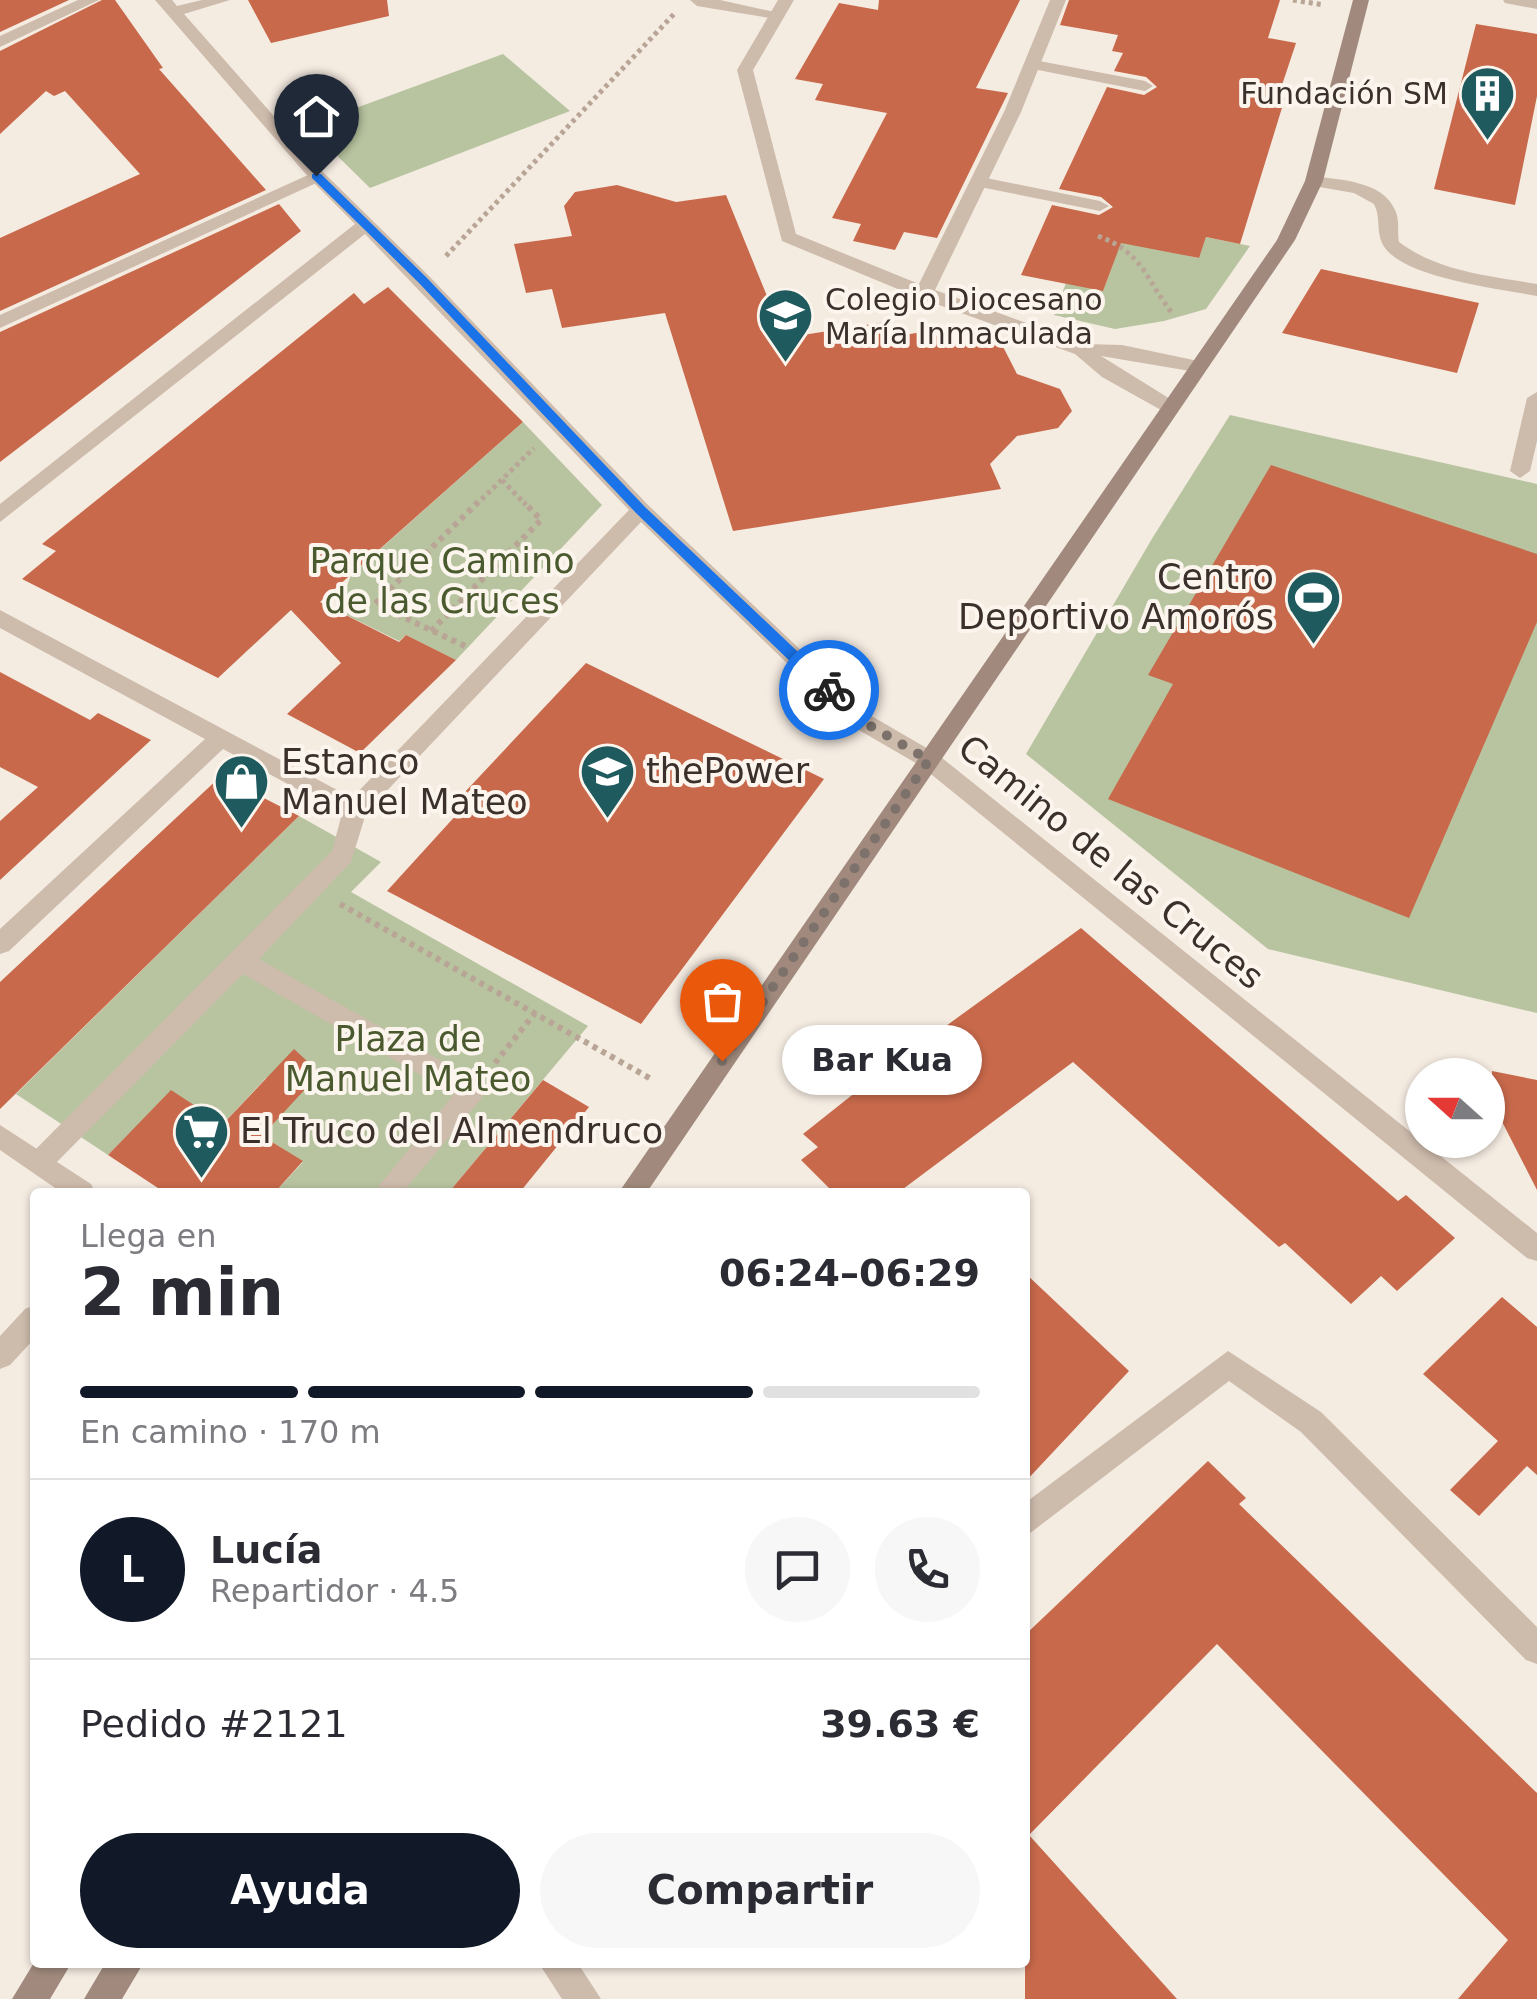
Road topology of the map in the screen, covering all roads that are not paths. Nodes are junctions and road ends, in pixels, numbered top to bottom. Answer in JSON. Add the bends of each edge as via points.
{"nodes":[{"id":1,"x":91,"y":0,"type":"edge"},
{"id":2,"x":222,"y":0,"type":"edge"},
{"id":3,"x":1058,"y":0,"type":"edge"},
{"id":4,"x":1361,"y":0,"type":"edge"},
{"id":5,"x":1511,"y":0,"type":"edge"},
{"id":6,"x":697,"y":1,"type":"edge"},
{"id":7,"x":1537,"y":4,"type":"edge"},
{"id":8,"x":167,"y":6,"type":"edge"},
{"id":9,"x":781,"y":7,"type":"edge"},
{"id":10,"x":0,"y":42,"type":"edge"},
{"id":11,"x":1034,"y":65,"type":"junction"},
{"id":12,"x":1145,"y":86,"type":"dead end"},
{"id":13,"x":316,"y":176,"type":"junction"},
{"id":14,"x":1314,"y":181,"type":"junction"},
{"id":15,"x":981,"y":182,"type":"junction"},
{"id":16,"x":1100,"y":206,"type":"dead end"},
{"id":17,"x":364,"y":225,"type":"junction"},
{"id":18,"x":1537,"y":290,"type":"edge"},
{"id":19,"x":924,"y":293,"type":"junction"},
{"id":20,"x":0,"y":322,"type":"edge"},
{"id":21,"x":1082,"y":350,"type":"junction"},
{"id":22,"x":1196,"y":366,"type":"junction"},
{"id":23,"x":1537,"y":398,"type":"edge"},
{"id":24,"x":1168,"y":406,"type":"junction"},
{"id":25,"x":1520,"y":471,"type":"dead end"},
{"id":26,"x":640,"y":510,"type":"junction"},
{"id":27,"x":0,"y":515,"type":"edge"},
{"id":28,"x":0,"y":618,"type":"edge"},
{"id":29,"x":220,"y":738,"type":"junction"},
{"id":30,"x":929,"y":760,"type":"junction"},
{"id":31,"x":355,"y":810,"type":"junction"},
{"id":32,"x":0,"y":944,"type":"edge"},
{"id":33,"x":241,"y":961,"type":"junction"},
{"id":34,"x":0,"y":1136,"type":"edge"},
{"id":35,"x":40,"y":1162,"type":"junction"},
{"id":36,"x":76,"y":1188,"type":"edge"},
{"id":37,"x":390,"y":1188,"type":"edge"},
{"id":38,"x":635,"y":1188,"type":"edge"},
{"id":39,"x":1537,"y":1249,"type":"edge"},
{"id":40,"x":30,"y":1323,"type":"edge"},
{"id":41,"x":0,"y":1356,"type":"edge"},
{"id":42,"x":1030,"y":1518,"type":"edge"},
{"id":43,"x":1537,"y":1649,"type":"edge"},
{"id":44,"x":51,"y":1968,"type":"edge"},
{"id":45,"x":123,"y":1968,"type":"edge"},
{"id":46,"x":559,"y":1968,"type":"edge"},
{"id":47,"x":28,"y":1999,"type":"edge"},
{"id":48,"x":101,"y":1999,"type":"edge"},
{"id":49,"x":584,"y":1999,"type":"edge"}],
"edges":[{"from":1,"to":10,"type":"street"},
{"from":2,"to":8,"type":"street"},
{"from":3,"to":11,"type":"street"},
{"from":4,"to":14,"type":"main road"},
{"from":5,"to":7,"type":"street"},
{"from":6,"to":9,"type":"street"},
{"from":8,"to":13,"type":"street","name":"Camino de las Cruces"},
{"from":9,"to":19,"type":"street","via":[[746,70],[788,237]]},
{"from":11,"to":12,"type":"street"},
{"from":11,"to":15,"type":"street"},
{"from":13,"to":17,"type":"street","name":"Camino de las Cruces"},
{"from":13,"to":20,"type":"street"},
{"from":14,"to":18,"type":"street","via":[[1367,191],[1380,200],[1392,246],[1409,256]]},
{"from":14,"to":22,"type":"main road","via":[[1286,240]]},
{"from":15,"to":16,"type":"street"},
{"from":15,"to":19,"type":"street"},
{"from":17,"to":26,"type":"street","name":"Camino de las Cruces"},
{"from":17,"to":27,"type":"street"},
{"from":19,"to":21,"type":"street"},
{"from":21,"to":22,"type":"street"},
{"from":21,"to":24,"type":"street"},
{"from":22,"to":24,"type":"main road"},
{"from":23,"to":25,"type":"street"},
{"from":24,"to":30,"type":"main road"},
{"from":26,"to":30,"type":"street","name":"Camino de las Cruces","via":[[860,720]]},
{"from":26,"to":31,"type":"street"},
{"from":28,"to":29,"type":"street"},
{"from":29,"to":31,"type":"street"},
{"from":29,"to":32,"type":"street"},
{"from":30,"to":38,"type":"main road"},
{"from":30,"to":39,"type":"street","name":"Camino de las Cruces"},
{"from":31,"to":33,"type":"street","via":[[342,855]]},
{"from":33,"to":35,"type":"street"},
{"from":33,"to":37,"type":"street","via":[[472,1091]]},
{"from":34,"to":35,"type":"street"},
{"from":35,"to":36,"type":"street"},
{"from":40,"to":41,"type":"street"},
{"from":42,"to":43,"type":"street","via":[[1228,1364],[1311,1422]]},
{"from":44,"to":47,"type":"main road"},
{"from":45,"to":48,"type":"main road"},
{"from":46,"to":49,"type":"street"}]}
